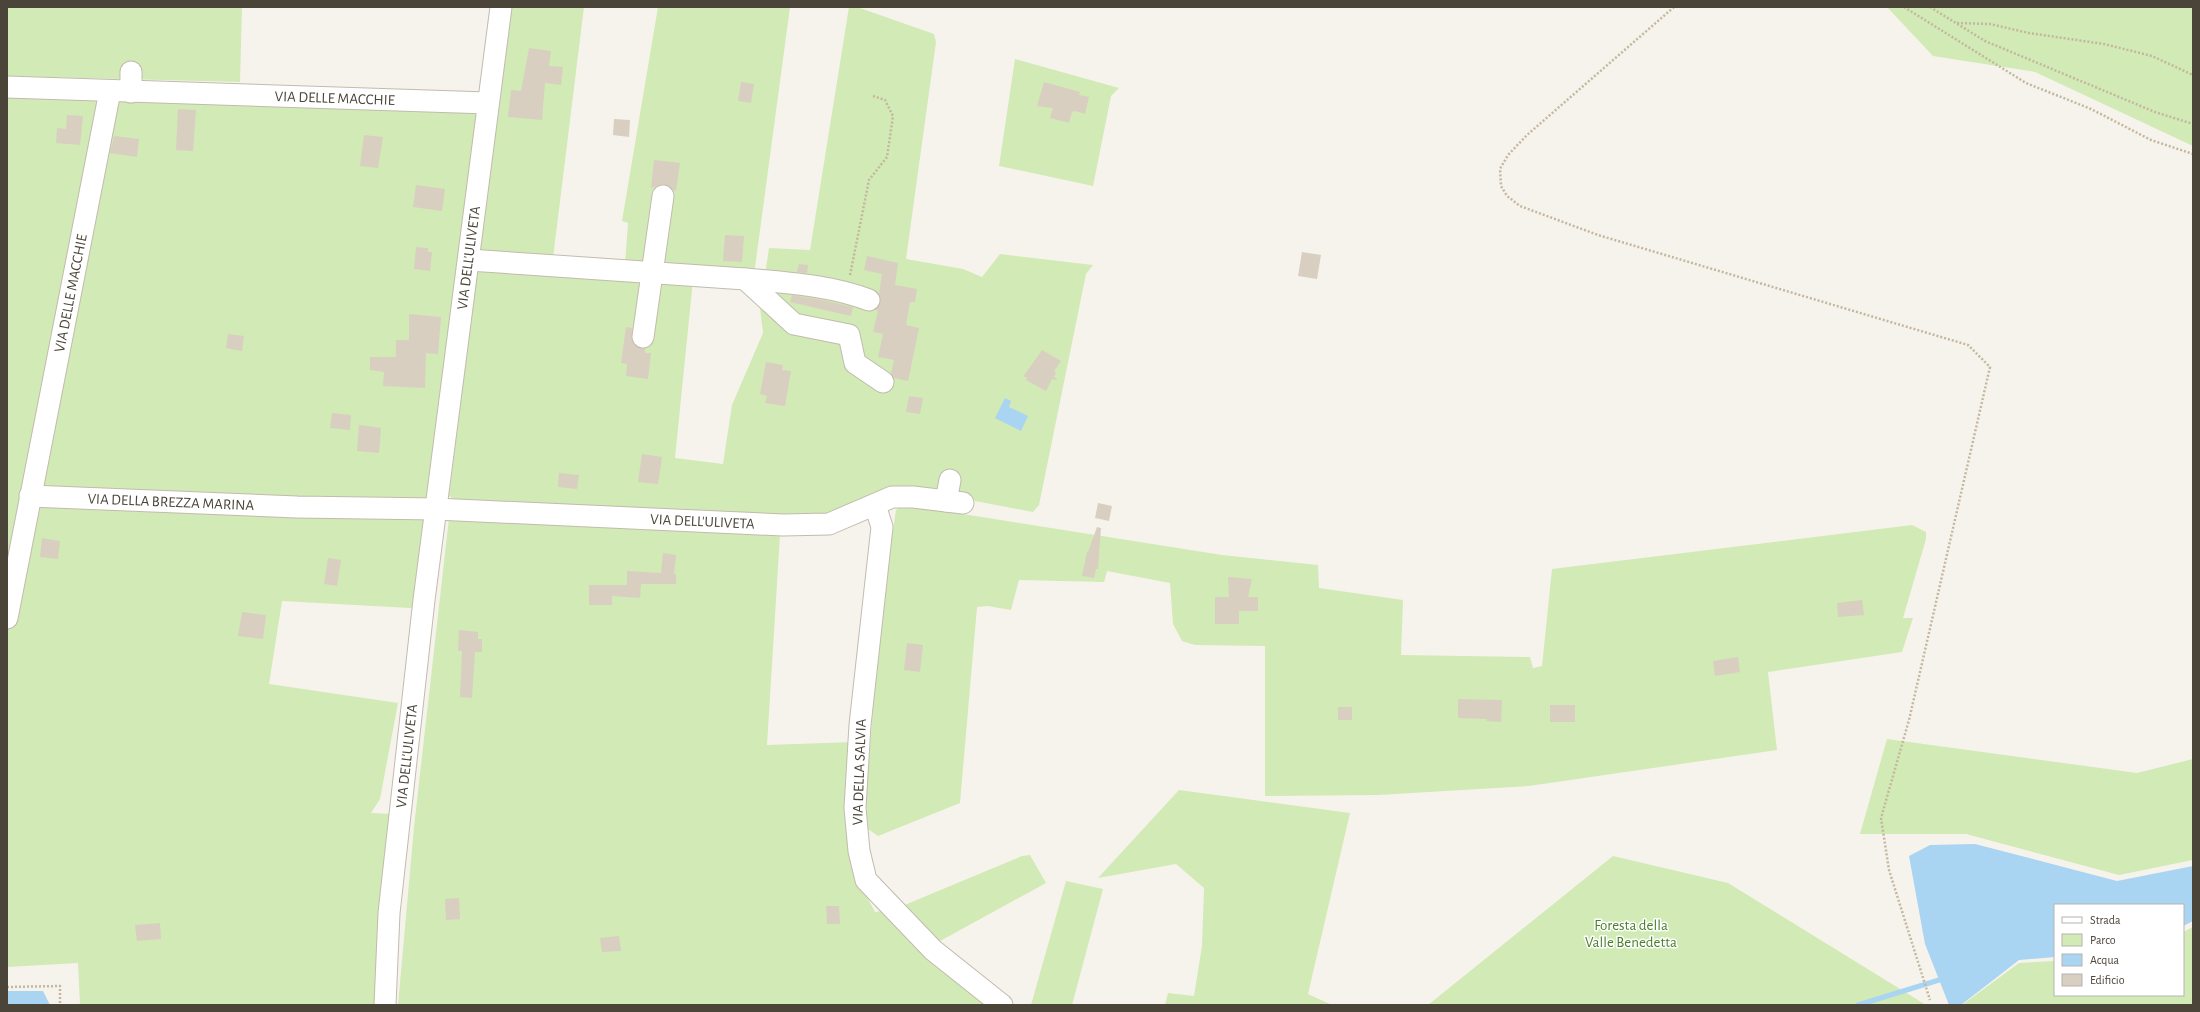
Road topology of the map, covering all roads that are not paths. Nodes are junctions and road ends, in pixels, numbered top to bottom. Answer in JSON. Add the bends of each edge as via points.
{"nodes":[{"id":1,"x":494,"y":16,"type":"edge"},
{"id":2,"x":124,"y":85,"type":"junction"},
{"id":3,"x":7,"y":87,"type":"edge"},
{"id":4,"x":488,"y":103,"type":"junction"},
{"id":5,"x":663,"y":196,"type":"dead end"},
{"id":6,"x":469,"y":260,"type":"junction"},
{"id":7,"x":652,"y":273,"type":"junction"},
{"id":8,"x":745,"y":279,"type":"junction"},
{"id":9,"x":869,"y":300,"type":"dead end"},
{"id":10,"x":643,"y":338,"type":"dead end"},
{"id":11,"x":883,"y":382,"type":"dead end"},
{"id":12,"x":950,"y":480,"type":"dead end"},
{"id":13,"x":30,"y":496,"type":"junction"},
{"id":14,"x":875,"y":505,"type":"junction"},
{"id":15,"x":436,"y":508,"type":"junction"},
{"id":16,"x":7,"y":618,"type":"edge"},
{"id":17,"x":385,"y":1005,"type":"edge"},
{"id":18,"x":1002,"y":1005,"type":"edge"}],
"edges":[{"from":1,"to":4,"type":"street","name":"VIA DELL'ULIVETA"},
{"from":2,"to":3,"type":"street","name":"VIA DELLE MACCHIE"},
{"from":2,"to":4,"type":"street","name":"VIA DELLE MACCHIE","via":[[385,107]]},
{"from":2,"to":13,"type":"street","name":"VIA DELLE MACCHIE","via":[[29,472]]},
{"from":4,"to":6,"type":"street","name":"VIA DELL'ULIVETA"},
{"from":5,"to":7,"type":"street"},
{"from":6,"to":7,"type":"street"},
{"from":6,"to":15,"type":"street","name":"VIA DELL'ULIVETA"},
{"from":7,"to":8,"type":"street"},
{"from":7,"to":10,"type":"street"},
{"from":8,"to":9,"type":"street","via":[[803,285]]},
{"from":8,"to":11,"type":"street","via":[[794,324],[848,335],[855,363]]},
{"from":12,"to":14,"type":"street","name":"VIA DELL'ULIVETA","via":[[955,502],[892,497]]},
{"from":13,"to":15,"type":"street","name":"VIA DELLA BREZZA MARINA","via":[[96,494],[143,499],[178,496],[240,508],[334,505],[378,499]]},
{"from":13,"to":16,"type":"street","via":[[18,576]]},
{"from":14,"to":15,"type":"street","name":"VIA DELL'ULIVETA","via":[[829,524],[783,525]]},
{"from":14,"to":18,"type":"street","name":"VIA DELLA SALVIA","via":[[882,528],[860,725],[855,808],[858,851],[866,880],[933,950]]},
{"from":15,"to":17,"type":"street","name":"VIA DELL'ULIVETA","via":[[389,914]]}]}
